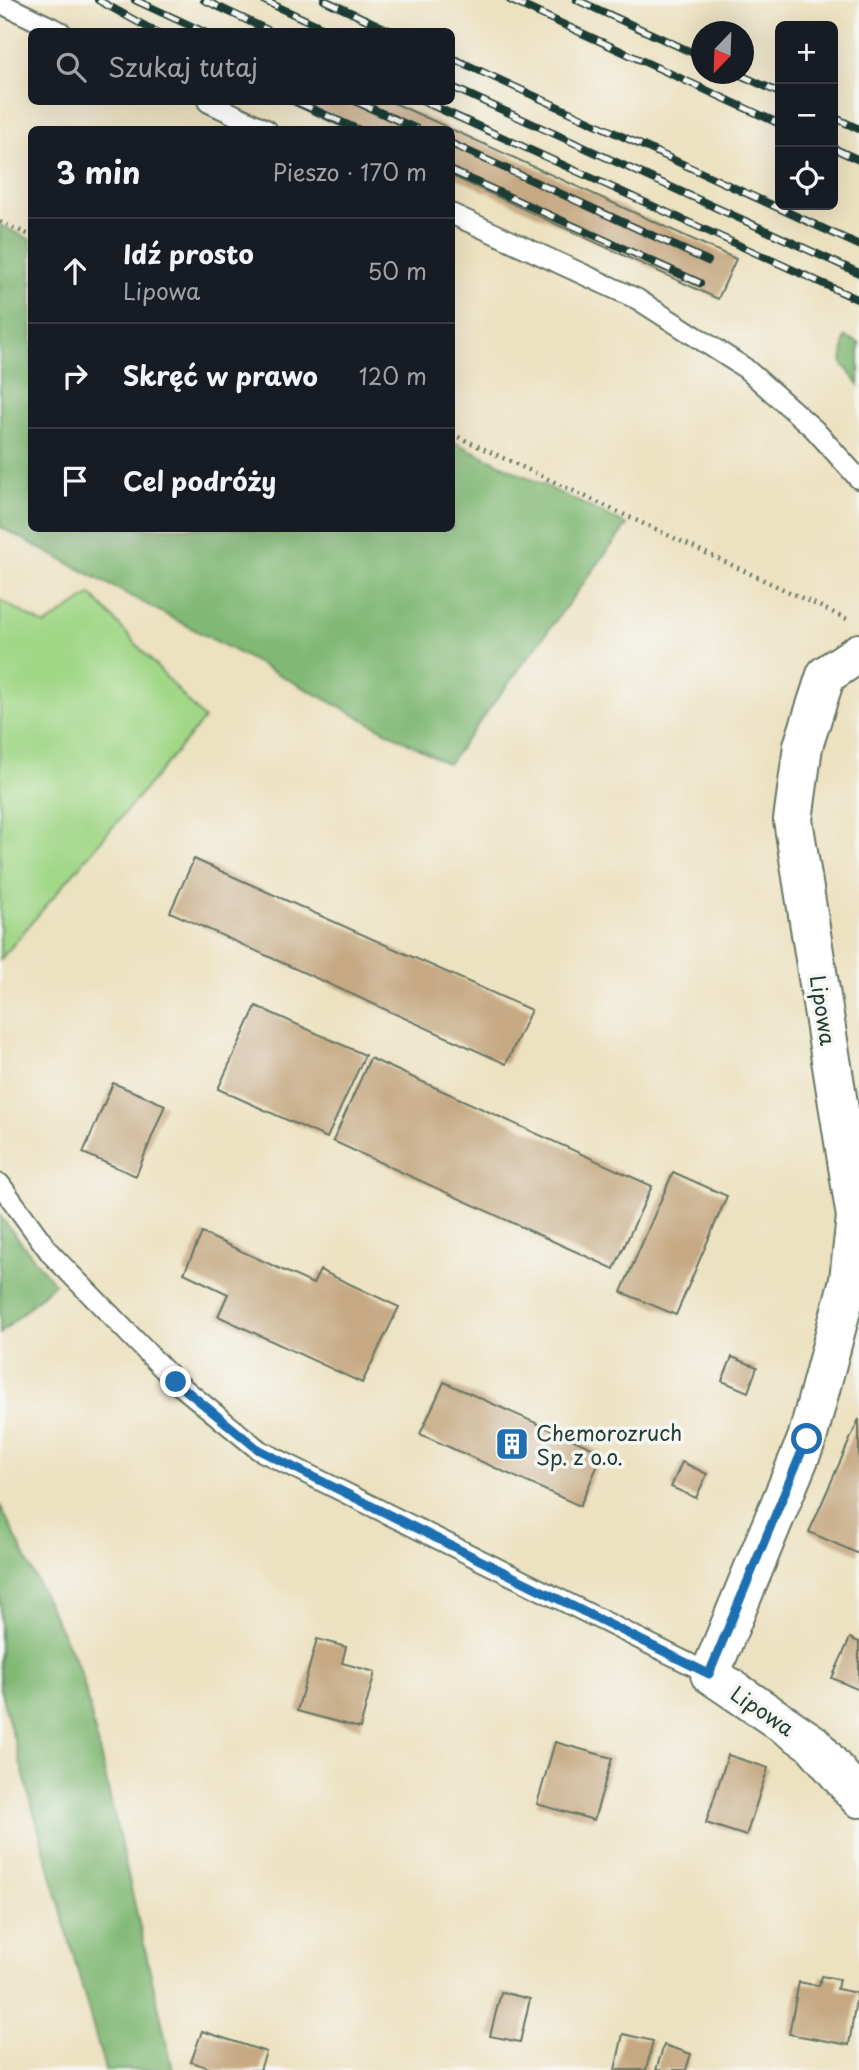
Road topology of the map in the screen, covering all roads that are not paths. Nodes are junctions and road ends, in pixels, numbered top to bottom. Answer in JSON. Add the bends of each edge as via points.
{"nodes":[{"id":1,"x":0,"y":3,"type":"edge"},
{"id":2,"x":53,"y":28,"type":"edge"},
{"id":3,"x":214,"y":105,"type":"edge"},
{"id":4,"x":259,"y":126,"type":"edge"},
{"id":5,"x":455,"y":215,"type":"edge"},
{"id":6,"x":859,"y":479,"type":"edge"},
{"id":7,"x":859,"y":653,"type":"edge"},
{"id":8,"x":0,"y":1184,"type":"edge"},
{"id":9,"x":709,"y":1674,"type":"junction"},
{"id":10,"x":859,"y":1798,"type":"edge"}],
"edges":[{"from":1,"to":2,"type":"lane"},
{"from":3,"to":4,"type":"lane"},
{"from":5,"to":6,"type":"lane","via":[[637,299],[745,369],[814,429]]},
{"from":7,"to":9,"type":"street","name":"Lipowa","via":[[826,675],[803,746],[793,820],[856,1217],[849,1280],[807,1439]]},
{"from":8,"to":9,"type":"lane","via":[[51,1254],[176,1382],[259,1450]]},
{"from":9,"to":10,"type":"street","name":"Lipowa","via":[[813,1744]]}]}
